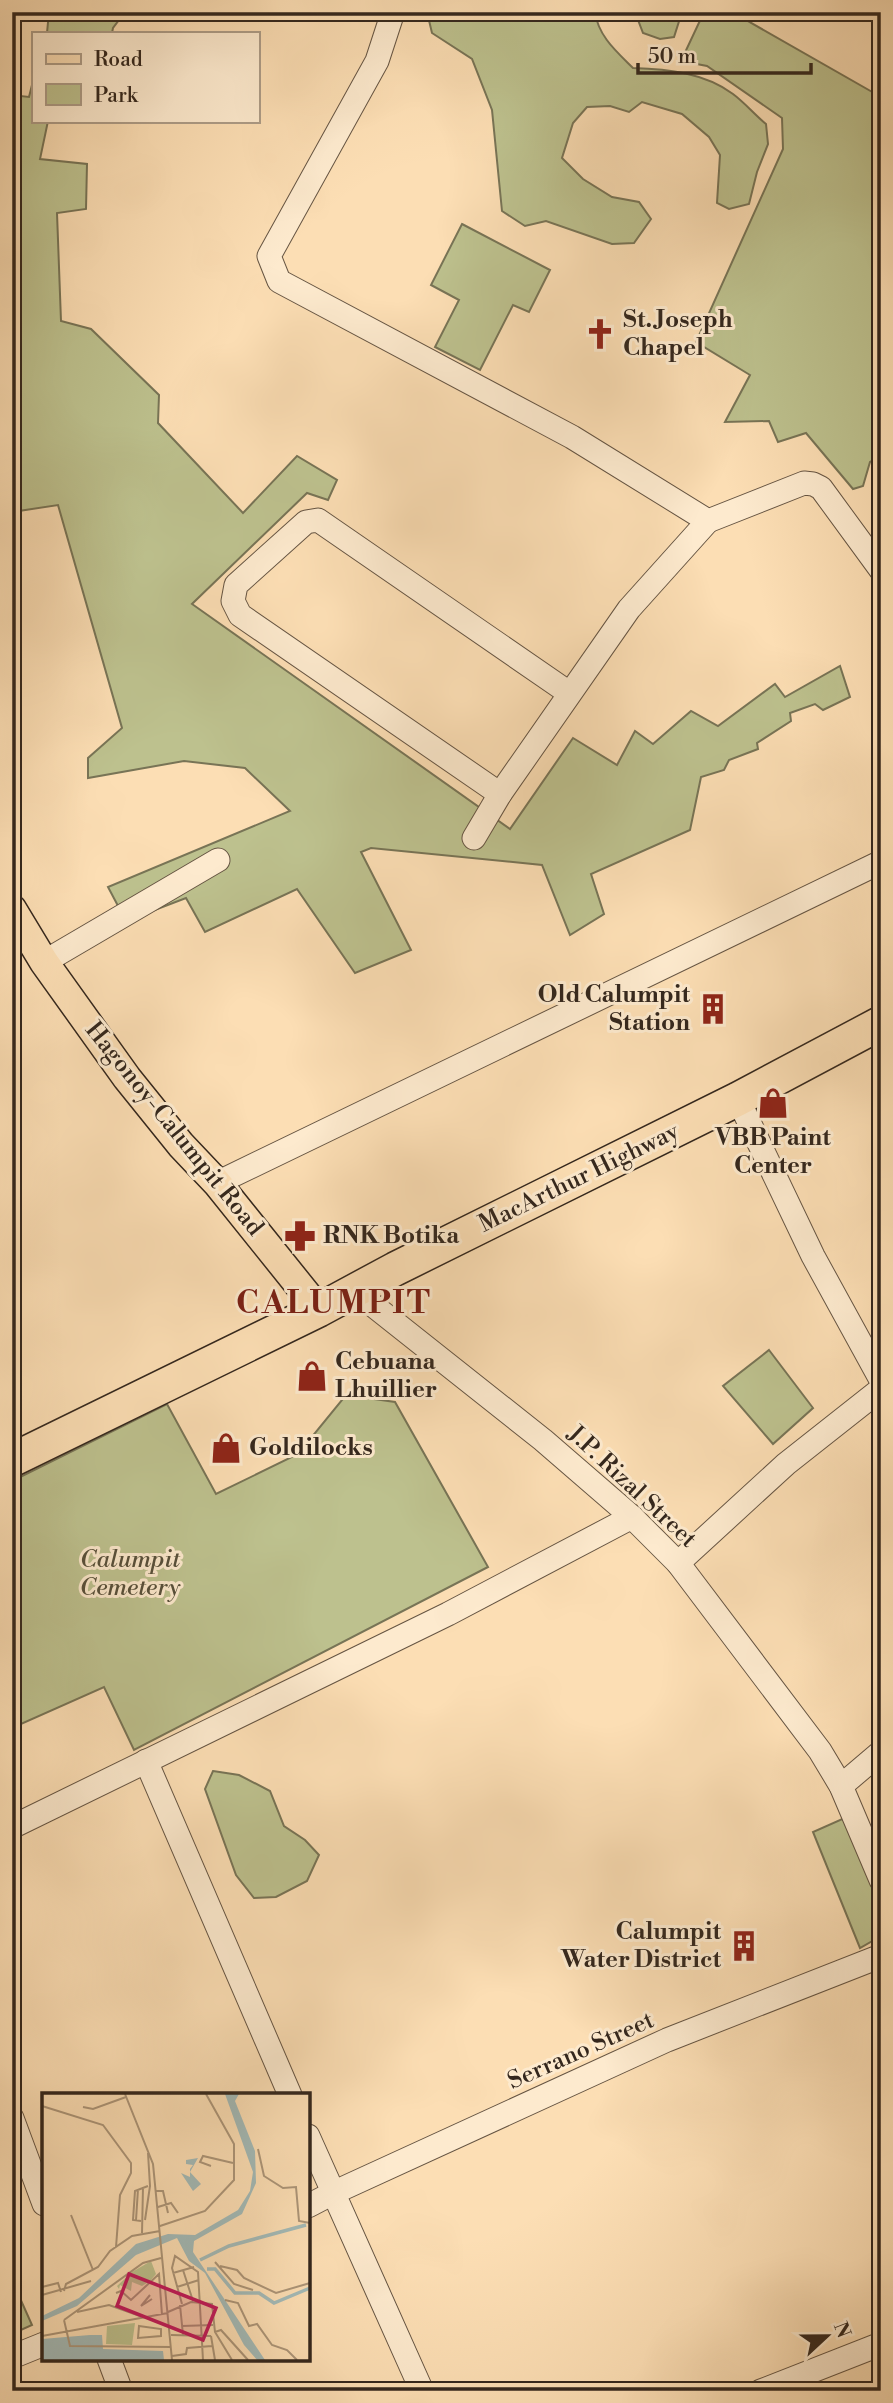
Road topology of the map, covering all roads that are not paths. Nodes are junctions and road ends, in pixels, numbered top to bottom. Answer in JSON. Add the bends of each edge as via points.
{"nodes":[{"id":1,"x":393,"y":12,"type":"edge"},
{"id":2,"x":708,"y":521,"type":"junction"},
{"id":3,"x":881,"y":570,"type":"edge"},
{"id":4,"x":569,"y":693,"type":"junction"},
{"id":5,"x":500,"y":794,"type":"junction"},
{"id":6,"x":474,"y":838,"type":"dead end"},
{"id":7,"x":218,"y":860,"type":"dead end"},
{"id":8,"x":881,"y":862,"type":"edge"},
{"id":9,"x":12,"y":909,"type":"edge"},
{"id":10,"x":44,"y":962,"type":"junction"},
{"id":11,"x":881,"y":1023,"type":"edge"},
{"id":12,"x":738,"y":1099,"type":"junction"},
{"id":13,"x":217,"y":1183,"type":"junction"},
{"id":14,"x":355,"y":1291,"type":"junction"},
{"id":15,"x":319,"y":1310,"type":"junction"},
{"id":16,"x":881,"y":1380,"type":"edge"},
{"id":17,"x":881,"y":1389,"type":"edge"},
{"id":18,"x":12,"y":1460,"type":"edge"},
{"id":19,"x":632,"y":1517,"type":"junction"},
{"id":20,"x":678,"y":1563,"type":"junction"},
{"id":21,"x":881,"y":1752,"type":"edge"},
{"id":22,"x":146,"y":1762,"type":"junction"},
{"id":23,"x":841,"y":1786,"type":"junction"},
{"id":24,"x":12,"y":1827,"type":"edge"},
{"id":25,"x":881,"y":1880,"type":"edge"},
{"id":26,"x":881,"y":1956,"type":"edge"},
{"id":27,"x":289,"y":2093,"type":"edge"},
{"id":28,"x":12,"y":2118,"type":"edge"},
{"id":29,"x":310,"y":2141,"type":"edge"},
{"id":30,"x":333,"y":2193,"type":"junction"},
{"id":31,"x":42,"y":2199,"type":"edge"},
{"id":32,"x":310,"y":2205,"type":"edge"},
{"id":33,"x":881,"y":2344,"type":"edge"},
{"id":34,"x":42,"y":2345,"type":"edge"},
{"id":35,"x":12,"y":2357,"type":"edge"},
{"id":36,"x":110,"y":2361,"type":"edge"},
{"id":37,"x":121,"y":2391,"type":"edge"},
{"id":38,"x":422,"y":2391,"type":"edge"},
{"id":39,"x":761,"y":2391,"type":"edge"}],
"edges":[{"from":1,"to":2,"type":"street","via":[[377,61],[269,256],[279,281],[572,437]]},
{"from":2,"to":3,"type":"street","via":[[804,483],[813,484],[821,488]]},
{"from":2,"to":4,"type":"street","via":[[628,609]]},
{"from":4,"to":5,"type":"street"},
{"from":4,"to":5,"type":"street","via":[[318,520],[306,522],[236,585],[233,601],[240,615]]},
{"from":5,"to":6,"type":"street"},
{"from":7,"to":10,"type":"street"},
{"from":8,"to":13,"type":"street"},
{"from":9,"to":10,"type":"main road","name":"Hagonoy-Calumpit Road"},
{"from":10,"to":13,"type":"main road","name":"Hagonoy-Calumpit Road","via":[[127,1078]]},
{"from":11,"to":12,"type":"highway","name":"MacArthur Highway"},
{"from":12,"to":14,"type":"highway","name":"MacArthur Highway"},
{"from":12,"to":16,"type":"street","via":[[813,1256]]},
{"from":13,"to":15,"type":"main road","name":"Hagonoy-Calumpit Road"},
{"from":14,"to":15,"type":"highway","name":"MacArthur Highway"},
{"from":14,"to":19,"type":"street","name":"J.P. Rizal Street"},
{"from":15,"to":18,"type":"highway","name":"MacArthur Highway"},
{"from":17,"to":20,"type":"street","via":[[786,1464]]},
{"from":19,"to":20,"type":"street","name":"J.P. Rizal Street"},
{"from":19,"to":22,"type":"street","via":[[493,1591]]},
{"from":20,"to":23,"type":"street","name":"J.P. Rizal Street","via":[[820,1751]]},
{"from":21,"to":23,"type":"street"},
{"from":22,"to":24,"type":"street"},
{"from":22,"to":27,"type":"street"},
{"from":23,"to":25,"type":"street","name":"J.P. Rizal Street"},
{"from":26,"to":30,"type":"street","name":"Serrano Street","via":[[667,2040]]},
{"from":28,"to":31,"type":"street"},
{"from":29,"to":30,"type":"street"},
{"from":30,"to":32,"type":"street","name":"Serrano Street"},
{"from":30,"to":38,"type":"street"},
{"from":33,"to":39,"type":"street"},
{"from":34,"to":35,"type":"street"},
{"from":36,"to":37,"type":"street"}]}
